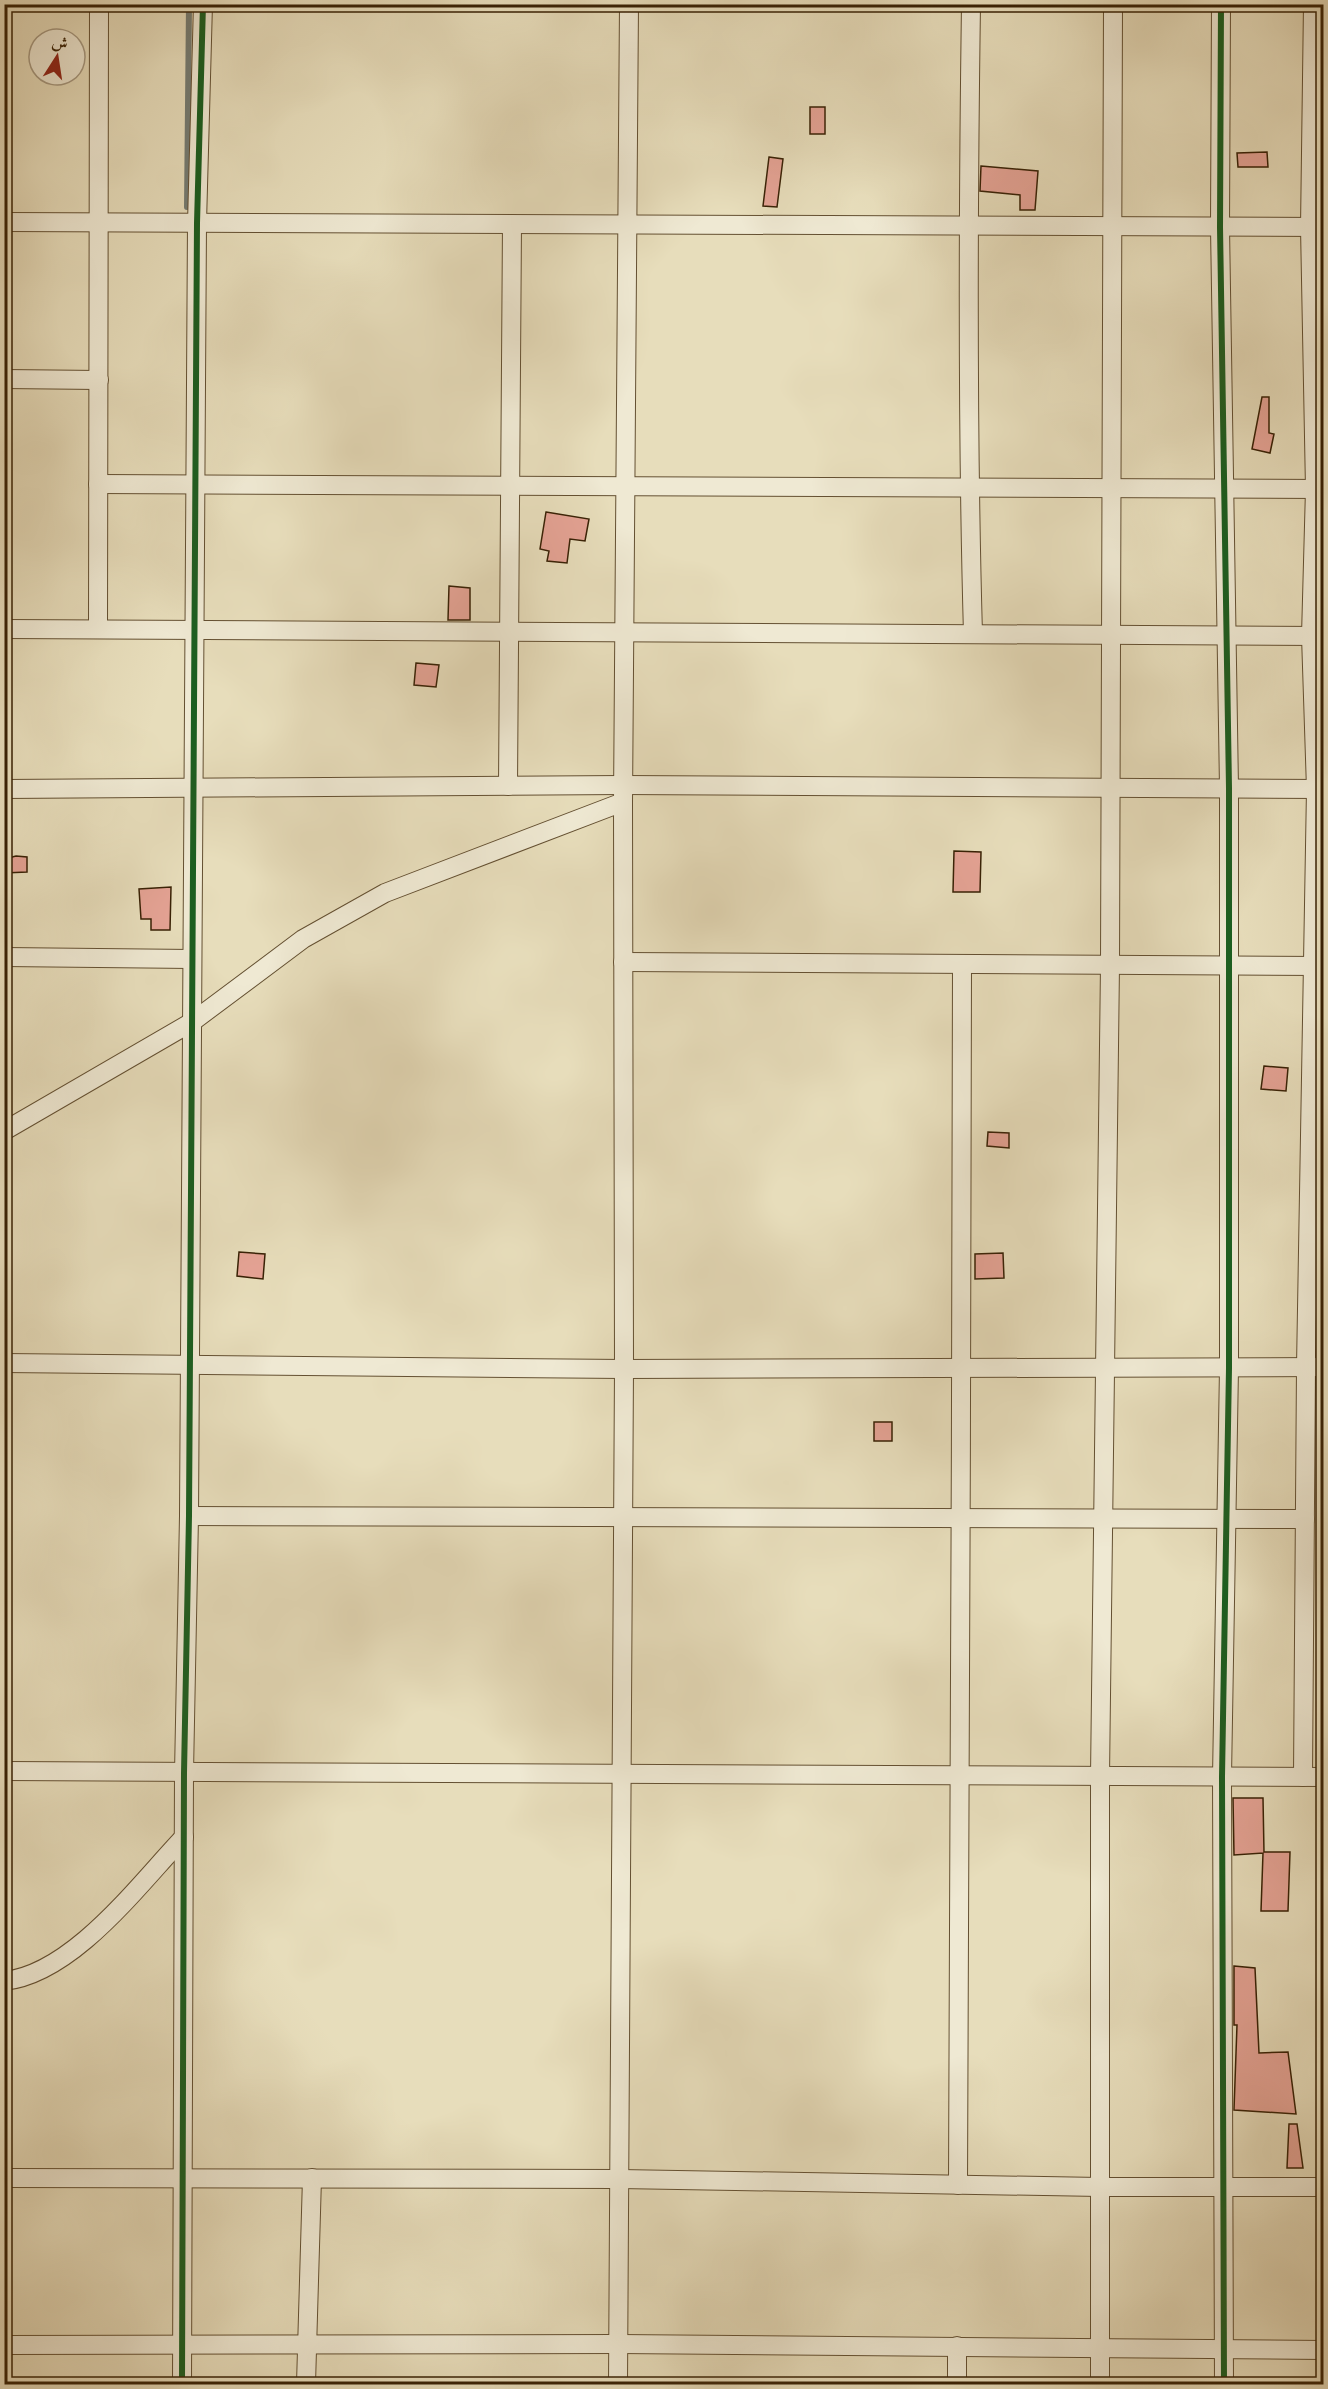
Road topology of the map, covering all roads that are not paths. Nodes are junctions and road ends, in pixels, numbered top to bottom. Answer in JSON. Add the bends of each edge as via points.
{"nodes":[{"id":1,"x":99,"y":4,"type":"edge"},
{"id":2,"x":203,"y":4,"type":"edge"},
{"id":3,"x":629,"y":4,"type":"edge"},
{"id":4,"x":971,"y":4,"type":"edge"},
{"id":5,"x":1113,"y":4,"type":"edge"},
{"id":6,"x":1221,"y":4,"type":"edge"},
{"id":7,"x":1313,"y":4,"type":"edge"},
{"id":8,"x":4,"y":222,"type":"edge"},
{"id":9,"x":101,"y":222,"type":"junction"},
{"id":10,"x":197,"y":223,"type":"junction"},
{"id":11,"x":512,"y":224,"type":"junction"},
{"id":12,"x":627,"y":225,"type":"junction"},
{"id":13,"x":967,"y":226,"type":"junction"},
{"id":14,"x":1112,"y":226,"type":"junction"},
{"id":15,"x":1220,"y":227,"type":"junction"},
{"id":16,"x":1317,"y":227,"type":"edge"},
{"id":17,"x":4,"y":379,"type":"edge"},
{"id":18,"x":99,"y":380,"type":"junction"},
{"id":19,"x":98,"y":484,"type":"junction"},
{"id":20,"x":196,"y":485,"type":"junction"},
{"id":21,"x":512,"y":487,"type":"junction"},
{"id":22,"x":625,"y":487,"type":"junction"},
{"id":23,"x":969,"y":488,"type":"junction"},
{"id":24,"x":1111,"y":489,"type":"junction"},
{"id":25,"x":1225,"y":489,"type":"junction"},
{"id":26,"x":1319,"y":489,"type":"edge"},
{"id":27,"x":4,"y":629,"type":"edge"},
{"id":28,"x":98,"y":629,"type":"junction"},
{"id":29,"x":196,"y":630,"type":"junction"},
{"id":30,"x":510,"y":632,"type":"junction"},
{"id":31,"x":624,"y":633,"type":"junction"},
{"id":32,"x":973,"y":634,"type":"junction"},
{"id":33,"x":1110,"y":634,"type":"junction"},
{"id":34,"x":1228,"y":635,"type":"junction"},
{"id":35,"x":1317,"y":636,"type":"edge"},
{"id":36,"x":508,"y":786,"type":"junction"},
{"id":37,"x":1110,"y":788,"type":"junction"},
{"id":38,"x":1229,"y":788,"type":"junction"},
{"id":39,"x":4,"y":789,"type":"edge"},
{"id":40,"x":193,"y":789,"type":"junction"},
{"id":41,"x":1320,"y":789,"type":"edge"},
{"id":42,"x":623,"y":794,"type":"junction"},
{"id":43,"x":4,"y":957,"type":"edge"},
{"id":44,"x":192,"y":959,"type":"junction"},
{"id":45,"x":623,"y":962,"type":"junction"},
{"id":46,"x":962,"y":964,"type":"junction"},
{"id":47,"x":1110,"y":964,"type":"junction"},
{"id":48,"x":1229,"y":965,"type":"junction"},
{"id":49,"x":1318,"y":966,"type":"edge"},
{"id":50,"x":192,"y":1022,"type":"junction"},
{"id":51,"x":4,"y":1131,"type":"edge"},
{"id":52,"x":4,"y":1364,"type":"edge"},
{"id":53,"x":190,"y":1365,"type":"junction"},
{"id":54,"x":1315,"y":1367,"type":"edge"},
{"id":55,"x":960,"y":1368,"type":"junction"},
{"id":56,"x":1106,"y":1368,"type":"junction"},
{"id":57,"x":1229,"y":1368,"type":"junction"},
{"id":58,"x":624,"y":1370,"type":"junction"},
{"id":59,"x":189,"y":1516,"type":"junction"},
{"id":60,"x":623,"y":1516,"type":"junction"},
{"id":61,"x":1225,"y":1518,"type":"junction"},
{"id":62,"x":1104,"y":1519,"type":"junction"},
{"id":63,"x":1305,"y":1519,"type":"junction"},
{"id":64,"x":961,"y":1520,"type":"junction"},
{"id":65,"x":4,"y":1771,"type":"edge"},
{"id":66,"x":184,"y":1773,"type":"junction"},
{"id":67,"x":963,"y":1775,"type":"junction"},
{"id":68,"x":620,"y":1776,"type":"junction"},
{"id":69,"x":1100,"y":1776,"type":"junction"},
{"id":70,"x":1222,"y":1777,"type":"junction"},
{"id":71,"x":1303,"y":1777,"type":"junction"},
{"id":72,"x":1323,"y":1777,"type":"edge"},
{"id":73,"x":184,"y":1837,"type":"junction"},
{"id":74,"x":4,"y":1982,"type":"edge"},
{"id":75,"x":4,"y":2178,"type":"edge"},
{"id":76,"x":182,"y":2178,"type":"junction"},
{"id":77,"x":312,"y":2178,"type":"junction"},
{"id":78,"x":620,"y":2179,"type":"junction"},
{"id":79,"x":958,"y":2185,"type":"junction"},
{"id":80,"x":1100,"y":2187,"type":"junction"},
{"id":81,"x":1222,"y":2187,"type":"junction"},
{"id":82,"x":1323,"y":2187,"type":"edge"},
{"id":83,"x":619,"y":2344,"type":"junction"},
{"id":84,"x":4,"y":2345,"type":"edge"},
{"id":85,"x":182,"y":2345,"type":"junction"},
{"id":86,"x":307,"y":2345,"type":"junction"},
{"id":87,"x":957,"y":2346,"type":"junction"},
{"id":88,"x":1100,"y":2347,"type":"junction"},
{"id":89,"x":1224,"y":2349,"type":"junction"},
{"id":90,"x":1323,"y":2350,"type":"edge"},
{"id":91,"x":182,"y":2385,"type":"edge"},
{"id":92,"x":306,"y":2385,"type":"edge"},
{"id":93,"x":618,"y":2385,"type":"edge"},
{"id":94,"x":957,"y":2385,"type":"edge"},
{"id":95,"x":1100,"y":2385,"type":"edge"},
{"id":96,"x":1224,"y":2385,"type":"edge"}],
"edges":[{"from":1,"to":9,"type":"street"},
{"from":2,"to":10,"type":"street"},
{"from":3,"to":12,"type":"street"},
{"from":4,"to":13,"type":"street"},
{"from":5,"to":14,"type":"street"},
{"from":6,"to":15,"type":"street"},
{"from":7,"to":16,"type":"street"},
{"from":8,"to":9,"type":"street"},
{"from":9,"to":10,"type":"street"},
{"from":9,"to":18,"type":"street"},
{"from":10,"to":11,"type":"street"},
{"from":10,"to":20,"type":"street"},
{"from":11,"to":12,"type":"street"},
{"from":11,"to":21,"type":"street"},
{"from":12,"to":13,"type":"street"},
{"from":12,"to":22,"type":"street"},
{"from":13,"to":14,"type":"street"},
{"from":13,"to":23,"type":"street"},
{"from":14,"to":15,"type":"street"},
{"from":14,"to":24,"type":"street"},
{"from":15,"to":16,"type":"street"},
{"from":15,"to":25,"type":"street"},
{"from":16,"to":26,"type":"street"},
{"from":17,"to":18,"type":"street"},
{"from":18,"to":19,"type":"street"},
{"from":19,"to":20,"type":"street"},
{"from":19,"to":28,"type":"street"},
{"from":20,"to":21,"type":"street"},
{"from":20,"to":29,"type":"street"},
{"from":21,"to":22,"type":"street"},
{"from":21,"to":30,"type":"street"},
{"from":22,"to":23,"type":"street"},
{"from":22,"to":31,"type":"street"},
{"from":23,"to":24,"type":"street"},
{"from":23,"to":32,"type":"street"},
{"from":24,"to":25,"type":"street"},
{"from":24,"to":33,"type":"street"},
{"from":25,"to":26,"type":"street"},
{"from":25,"to":34,"type":"street"},
{"from":26,"to":35,"type":"street"},
{"from":27,"to":28,"type":"street"},
{"from":28,"to":29,"type":"street"},
{"from":29,"to":30,"type":"street"},
{"from":29,"to":40,"type":"street"},
{"from":30,"to":31,"type":"street"},
{"from":30,"to":36,"type":"street"},
{"from":31,"to":32,"type":"street"},
{"from":31,"to":42,"type":"street"},
{"from":32,"to":33,"type":"street"},
{"from":33,"to":34,"type":"street"},
{"from":33,"to":37,"type":"street"},
{"from":34,"to":35,"type":"street"},
{"from":34,"to":38,"type":"street"},
{"from":35,"to":41,"type":"street"},
{"from":36,"to":40,"type":"street"},
{"from":36,"to":42,"type":"street"},
{"from":37,"to":38,"type":"street"},
{"from":37,"to":42,"type":"street"},
{"from":37,"to":47,"type":"street"},
{"from":38,"to":41,"type":"street"},
{"from":38,"to":48,"type":"street"},
{"from":39,"to":40,"type":"street"},
{"from":40,"to":44,"type":"street"},
{"from":41,"to":49,"type":"street"},
{"from":42,"to":45,"type":"street"},
{"from":42,"to":50,"type":"street","via":[[385,893],[303,939]]},
{"from":43,"to":44,"type":"street"},
{"from":44,"to":50,"type":"street"},
{"from":45,"to":46,"type":"street"},
{"from":45,"to":58,"type":"street"},
{"from":46,"to":47,"type":"street"},
{"from":46,"to":55,"type":"street"},
{"from":47,"to":48,"type":"street"},
{"from":47,"to":56,"type":"street"},
{"from":48,"to":49,"type":"street"},
{"from":48,"to":57,"type":"street"},
{"from":49,"to":54,"type":"street"},
{"from":50,"to":51,"type":"street"},
{"from":50,"to":53,"type":"street"},
{"from":52,"to":53,"type":"street"},
{"from":53,"to":58,"type":"street"},
{"from":53,"to":59,"type":"street"},
{"from":54,"to":57,"type":"street"},
{"from":54,"to":63,"type":"street"},
{"from":55,"to":56,"type":"street"},
{"from":55,"to":58,"type":"street"},
{"from":55,"to":64,"type":"street"},
{"from":56,"to":57,"type":"street"},
{"from":56,"to":62,"type":"street"},
{"from":57,"to":61,"type":"street"},
{"from":58,"to":60,"type":"street"},
{"from":59,"to":60,"type":"street"},
{"from":59,"to":66,"type":"street"},
{"from":60,"to":64,"type":"street"},
{"from":60,"to":68,"type":"street"},
{"from":61,"to":62,"type":"street"},
{"from":61,"to":63,"type":"street"},
{"from":61,"to":70,"type":"street"},
{"from":62,"to":64,"type":"street"},
{"from":62,"to":69,"type":"street"},
{"from":63,"to":71,"type":"street"},
{"from":64,"to":67,"type":"street"},
{"from":65,"to":66,"type":"street"},
{"from":66,"to":68,"type":"street"},
{"from":66,"to":73,"type":"street"},
{"from":67,"to":68,"type":"street"},
{"from":67,"to":69,"type":"street"},
{"from":67,"to":79,"type":"street"},
{"from":68,"to":78,"type":"street"},
{"from":69,"to":70,"type":"street"},
{"from":69,"to":80,"type":"street"},
{"from":70,"to":71,"type":"street"},
{"from":70,"to":81,"type":"street"},
{"from":71,"to":72,"type":"street"},
{"from":73,"to":74,"type":"street","via":[[79,1947],[48,1967]]},
{"from":73,"to":76,"type":"street"},
{"from":75,"to":76,"type":"street"},
{"from":76,"to":77,"type":"street"},
{"from":76,"to":85,"type":"street"},
{"from":77,"to":78,"type":"street"},
{"from":77,"to":86,"type":"street"},
{"from":78,"to":79,"type":"street"},
{"from":78,"to":83,"type":"street"},
{"from":79,"to":80,"type":"street"},
{"from":80,"to":81,"type":"street"},
{"from":80,"to":88,"type":"street"},
{"from":81,"to":82,"type":"street"},
{"from":81,"to":89,"type":"street"},
{"from":83,"to":86,"type":"street"},
{"from":83,"to":87,"type":"street"},
{"from":83,"to":93,"type":"street"},
{"from":84,"to":85,"type":"street"},
{"from":85,"to":86,"type":"street"},
{"from":85,"to":91,"type":"street"},
{"from":86,"to":92,"type":"street"},
{"from":87,"to":88,"type":"street"},
{"from":87,"to":94,"type":"street"},
{"from":88,"to":89,"type":"street"},
{"from":88,"to":95,"type":"street"},
{"from":89,"to":90,"type":"street"},
{"from":89,"to":96,"type":"street"}]}
